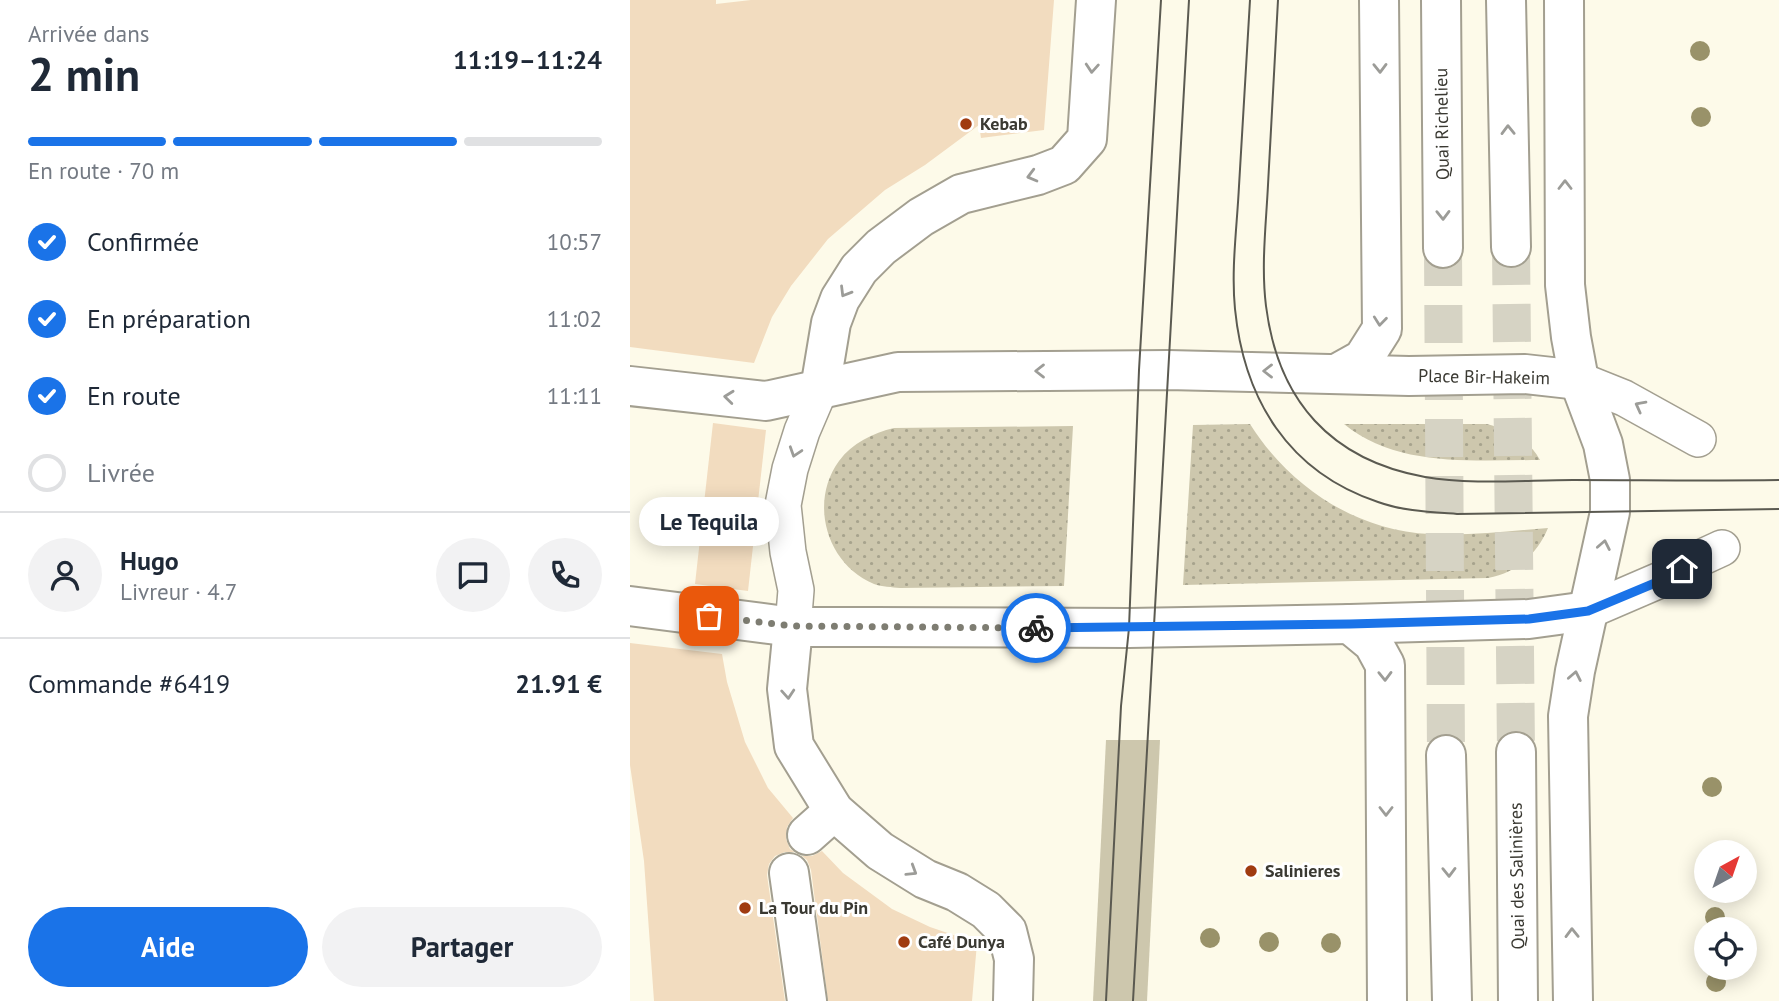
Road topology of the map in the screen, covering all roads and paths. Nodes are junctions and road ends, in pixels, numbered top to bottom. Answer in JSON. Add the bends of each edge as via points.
{"nodes":[{"id":1,"x":1096,"y":0,"type":"edge"},
{"id":2,"x":1379,"y":0,"type":"edge"},
{"id":3,"x":1441,"y":0,"type":"edge"},
{"id":4,"x":1506,"y":0,"type":"edge"},
{"id":5,"x":1564,"y":0,"type":"edge"},
{"id":6,"x":1511,"y":247,"type":"tunnel mouth"},
{"id":7,"x":1443,"y":248,"type":"tunnel mouth"},
{"id":8,"x":1336,"y":374,"type":"junction"},
{"id":9,"x":1579,"y":380,"type":"junction"},
{"id":10,"x":630,"y":386,"type":"edge"},
{"id":11,"x":820,"y":389,"type":"junction"},
{"id":12,"x":1698,"y":439,"type":"dead end"},
{"id":13,"x":1722,"y":548,"type":"dead end"},
{"id":14,"x":630,"y":606,"type":"edge"},
{"id":15,"x":1588,"y":611,"type":"junction"},
{"id":16,"x":1350,"y":624,"type":"junction"},
{"id":17,"x":793,"y":626,"type":"junction"},
{"id":18,"x":1516,"y":752,"type":"tunnel mouth"},
{"id":19,"x":1446,"y":755,"type":"tunnel mouth"},
{"id":20,"x":789,"y":873,"type":"dead end"},
{"id":21,"x":807,"y":1001,"type":"edge"},
{"id":22,"x":1013,"y":1001,"type":"edge"},
{"id":23,"x":1387,"y":1001,"type":"edge"},
{"id":24,"x":1452,"y":1001,"type":"edge"},
{"id":25,"x":1518,"y":1001,"type":"edge"},
{"id":26,"x":1573,"y":1001,"type":"edge"}],
"edges":[{"from":1,"to":11,"type":"main road","one_way":true,"via":[[1087,139],[1064,165],[961,194],[881,247],[859,269],[840,299],[831,323]]},
{"from":2,"to":8,"type":"main road","one_way":true,"via":[[1382,329],[1363,359]]},
{"from":3,"to":7,"type":"main road","name":"Quai Richelieu","one_way":true},
{"from":6,"to":4,"type":"main road","one_way":true},
{"from":9,"to":5,"type":"main road","one_way":true,"via":[[1565,285]]},
{"from":8,"to":9,"type":"main road","name":"Place Bir-Hakeim","via":[[1525,374]]},
{"from":8,"to":11,"type":"main road","name":"Place Bir-Hakeim","one_way":true,"via":[[898,372]]},
{"from":12,"to":9,"type":"lane","one_way":true,"via":[[1624,398]]},
{"from":15,"to":9,"type":"main road","one_way":true,"via":[[1610,512],[1610,480],[1603,444]]},
{"from":11,"to":10,"type":"main road","name":"Place Bir-Hakeim","one_way":true,"via":[[766,401]]},
{"from":11,"to":17,"type":"lane","one_way":true,"via":[[802,431],[783,505],[796,590]]},
{"from":13,"to":15,"type":"lane","via":[[1667,578]]},
{"from":14,"to":17,"type":"main road"},
{"from":15,"to":16,"type":"main road","via":[[1529,619]]},
{"from":26,"to":15,"type":"main road","one_way":true,"via":[[1568,716]]},
{"from":16,"to":17,"type":"main road"},
{"from":16,"to":23,"type":"main road","one_way":true,"via":[[1373,643],[1385,665]]},
{"from":17,"to":22,"type":"main road","one_way":true,"via":[[787,689],[794,746],[820,823],[986,910],[1007,931],[1014,959]]},
{"from":18,"to":25,"type":"main road","name":"Quai des Salinières"},
{"from":19,"to":24,"type":"main road","one_way":true},
{"from":20,"to":21,"type":"main road"}]}
